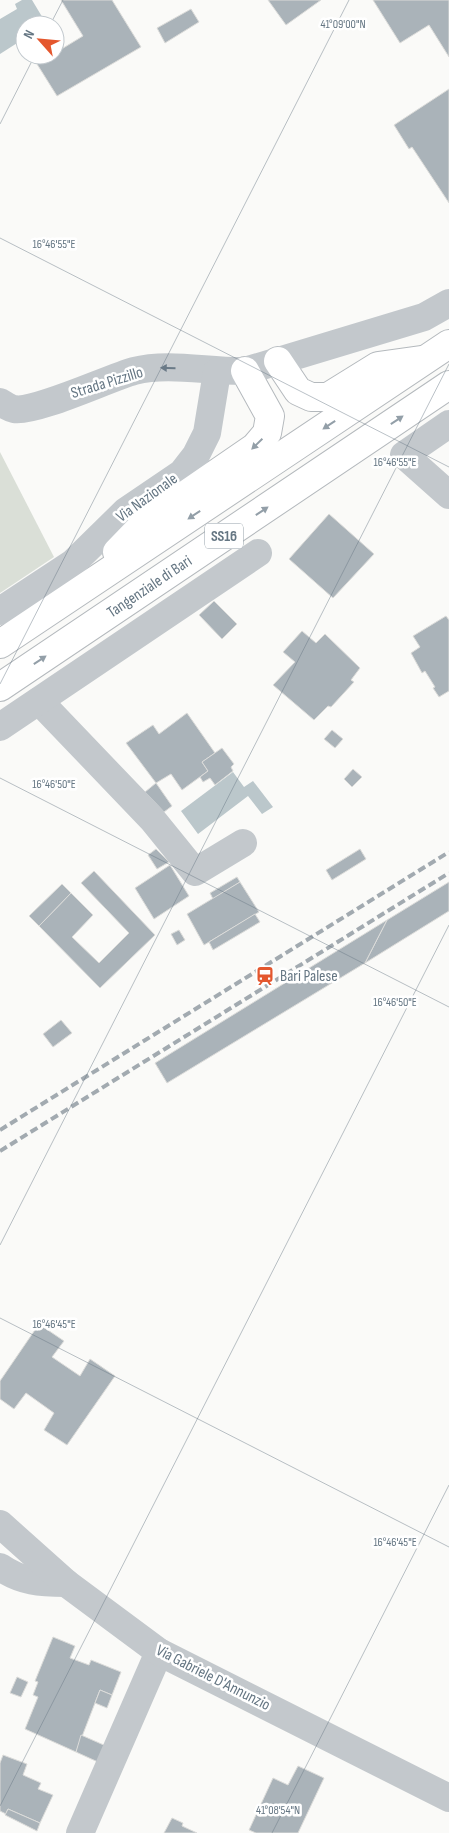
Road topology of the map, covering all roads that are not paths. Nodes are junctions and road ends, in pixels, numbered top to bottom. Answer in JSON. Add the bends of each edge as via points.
{"nodes":[{"id":1,"x":449,"y":303,"type":"edge"},
{"id":2,"x":438,"y":352,"type":"edge"},
{"id":3,"x":278,"y":361,"type":"junction"},
{"id":4,"x":217,"y":372,"type":"junction"},
{"id":5,"x":245,"y":372,"type":"junction"},
{"id":6,"x":449,"y":385,"type":"edge"},
{"id":7,"x":0,"y":402,"type":"edge"},
{"id":8,"x":449,"y":424,"type":"edge"},
{"id":9,"x":449,"y":495,"type":"edge"},
{"id":10,"x":258,"y":553,"type":"dead end"},
{"id":11,"x":74,"y":595,"type":"junction"},
{"id":12,"x":0,"y":611,"type":"edge"},
{"id":13,"x":0,"y":644,"type":"edge"},
{"id":14,"x":0,"y":687,"type":"edge"},
{"id":15,"x":38,"y":701,"type":"junction"},
{"id":16,"x":0,"y":727,"type":"edge"},
{"id":17,"x":244,"y":844,"type":"dead end"},
{"id":18,"x":0,"y":1524,"type":"edge"},
{"id":19,"x":0,"y":1567,"type":"edge"},
{"id":20,"x":66,"y":1583,"type":"junction"},
{"id":21,"x":159,"y":1652,"type":"junction"},
{"id":22,"x":449,"y":1798,"type":"edge"},
{"id":23,"x":80,"y":1833,"type":"edge"}],
"edges":[{"from":1,"to":3,"type":"street","via":[[424,317]]},
{"from":2,"to":3,"type":"highway","via":[[378,366],[328,397],[311,397],[298,391]]},
{"from":2,"to":11,"type":"highway","number":"SS16","one_way":true},
{"from":3,"to":5,"type":"street"},
{"from":4,"to":5,"type":"street"},
{"from":4,"to":7,"type":"street","name":"Strada Pizzillo","one_way":true,"via":[[166,368],[136,371],[36,406],[14,409]]},
{"from":4,"to":12,"type":"street","name":"Via Nazionale","via":[[207,433],[182,473],[126,511],[73,563]]},
{"from":5,"to":11,"type":"highway","one_way":true,"via":[[270,416],[267,433],[255,447],[146,522]]},
{"from":14,"to":6,"type":"highway","name":"Tangenziale di Bari","number":"SS16","one_way":true},
{"from":8,"to":9,"type":"street","via":[[404,455]]},
{"from":10,"to":15,"type":"street"},
{"from":11,"to":13,"type":"highway","number":"SS16"},
{"from":15,"to":16,"type":"street"},
{"from":15,"to":17,"type":"street","via":[[152,819],[195,872]]},
{"from":18,"to":20,"type":"street","name":"Via Gabriele D'Annunzio"},
{"from":19,"to":20,"type":"street","via":[[14,1576],[36,1583]]},
{"from":20,"to":21,"type":"street","name":"Via Gabriele D'Annunzio"},
{"from":21,"to":22,"type":"street","name":"Via Gabriele D'Annunzio"},
{"from":21,"to":23,"type":"street"}]}
